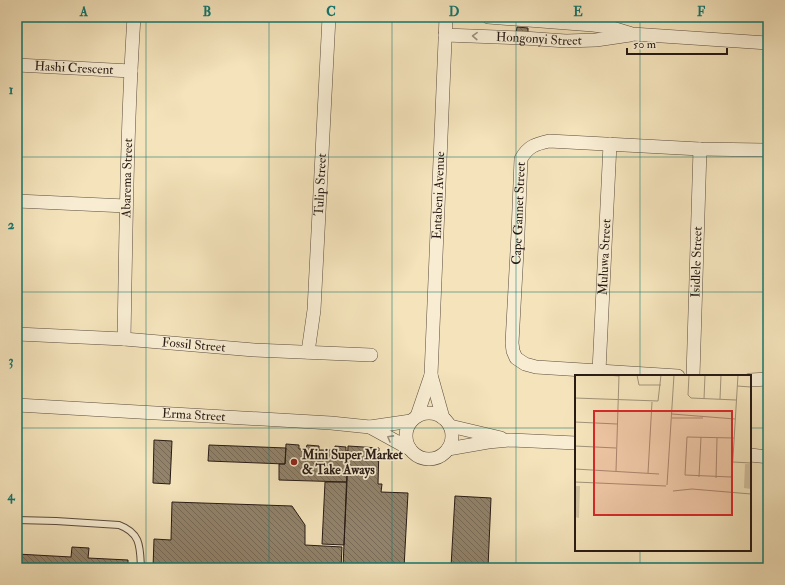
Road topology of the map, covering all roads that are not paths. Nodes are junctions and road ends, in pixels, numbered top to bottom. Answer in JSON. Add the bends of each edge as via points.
{"nodes":[{"id":1,"x":134,"y":17,"type":"edge"},
{"id":2,"x":329,"y":17,"type":"edge"},
{"id":3,"x":446,"y":17,"type":"edge"},
{"id":4,"x":488,"y":17,"type":"edge"},
{"id":5,"x":506,"y":18,"type":"junction"},
{"id":6,"x":542,"y":21,"type":"junction"},
{"id":7,"x":632,"y":34,"type":"junction"},
{"id":8,"x":445,"y":35,"type":"junction"},
{"id":9,"x":505,"y":37,"type":"junction"},
{"id":10,"x":542,"y":39,"type":"junction"},
{"id":11,"x":768,"y":43,"type":"edge"},
{"id":12,"x":17,"y":65,"type":"edge"},
{"id":13,"x":131,"y":72,"type":"junction"},
{"id":14,"x":610,"y":144,"type":"junction"},
{"id":15,"x":700,"y":149,"type":"junction"},
{"id":16,"x":768,"y":150,"type":"edge"},
{"id":17,"x":17,"y":201,"type":"edge"},
{"id":18,"x":126,"y":206,"type":"junction"},
{"id":19,"x":17,"y":334,"type":"edge"},
{"id":20,"x":124,"y":339,"type":"junction"},
{"id":21,"x":308,"y":352,"type":"junction"},
{"id":22,"x":371,"y":355,"type":"dead end"},
{"id":23,"x":599,"y":371,"type":"junction"},
{"id":24,"x":431,"y":375,"type":"junction"},
{"id":25,"x":662,"y":375,"type":"edge"},
{"id":26,"x":693,"y":375,"type":"edge"},
{"id":27,"x":768,"y":379,"type":"edge"},
{"id":28,"x":751,"y":380,"type":"edge"},
{"id":29,"x":17,"y":405,"type":"edge"},
{"id":30,"x":414,"y":419,"type":"junction"},
{"id":31,"x":446,"y":422,"type":"junction"},
{"id":32,"x":370,"y":427,"type":"junction"},
{"id":33,"x":511,"y":440,"type":"junction"},
{"id":34,"x":575,"y":443,"type":"edge"},
{"id":35,"x":410,"y":449,"type":"junction"},
{"id":36,"x":448,"y":449,"type":"junction"},
{"id":37,"x":751,"y":455,"type":"edge"},
{"id":38,"x":768,"y":457,"type":"edge"},
{"id":39,"x":17,"y":520,"type":"edge"},
{"id":40,"x":141,"y":568,"type":"edge"}],
"edges":[{"from":1,"to":13,"type":"street","name":"Abarema Street"},
{"from":2,"to":21,"type":"street","name":"Tulip Street","via":[[314,310]]},
{"from":3,"to":8,"type":"street","name":"Entabeni Avenue"},
{"from":4,"to":5,"type":"street","name":"Hongonyi Street"},
{"from":5,"to":6,"type":"street","name":"Hongonyi Street"},
{"from":5,"to":9,"type":"street"},
{"from":6,"to":7,"type":"street","name":"Hongonyi Street","via":[[609,27]]},
{"from":6,"to":10,"type":"street"},
{"from":7,"to":10,"type":"street","name":"Hongonyi Street","via":[[596,40]]},
{"from":7,"to":11,"type":"street","name":"Hongonyi Street"},
{"from":9,"to":8,"type":"street","name":"Hongonyi Street","one_way":true},
{"from":8,"to":24,"type":"street","name":"Entabeni Avenue"},
{"from":9,"to":10,"type":"street","name":"Hongonyi Street"},
{"from":12,"to":13,"type":"street","name":"Hashi Crescent"},
{"from":13,"to":18,"type":"street","name":"Abarema Street"},
{"from":14,"to":15,"type":"street","name":"Cape Gannet Street"},
{"from":14,"to":23,"type":"street","name":"Muluwa Street"},
{"from":14,"to":23,"type":"street","name":"Cape Gannet Street","via":[[549,141],[538,143],[525,151],[519,169],[513,352],[516,358],[525,364],[536,367]]},
{"from":15,"to":16,"type":"street","name":"Cape Gannet Street"},
{"from":15,"to":26,"type":"street","name":"Isidlele Street"},
{"from":17,"to":18,"type":"street"},
{"from":18,"to":20,"type":"street","name":"Abarema Street"},
{"from":19,"to":20,"type":"street","name":"Fossil Street"},
{"from":20,"to":21,"type":"street","name":"Fossil Street"},
{"from":21,"to":22,"type":"street","name":"Fossil Street"},
{"from":23,"to":25,"type":"street","name":"Cape Gannet Street"},
{"from":24,"to":30,"type":"street","name":"Entabeni Avenue"},
{"from":24,"to":31,"type":"street","name":"Entabeni Avenue"},
{"from":27,"to":28,"type":"street"},
{"from":29,"to":32,"type":"street","name":"Erma Street"},
{"from":30,"to":31,"type":"street","via":[[424,413],[432,413],[439,415]]},
{"from":30,"to":32,"type":"street","name":"Erma Street"},
{"from":30,"to":35,"type":"street","via":[[407,428],[406,435]]},
{"from":31,"to":33,"type":"street"},
{"from":31,"to":36,"type":"street","via":[[452,434],[452,442]]},
{"from":35,"to":32,"type":"street","name":"Erma Street","one_way":true},
{"from":33,"to":34,"type":"street"},
{"from":33,"to":36,"type":"street"},
{"from":35,"to":36,"type":"street","via":[[415,455],[429,459],[437,458]]},
{"from":37,"to":38,"type":"street"},
{"from":39,"to":40,"type":"lane","via":[[126,527],[136,536],[140,546]]}]}
